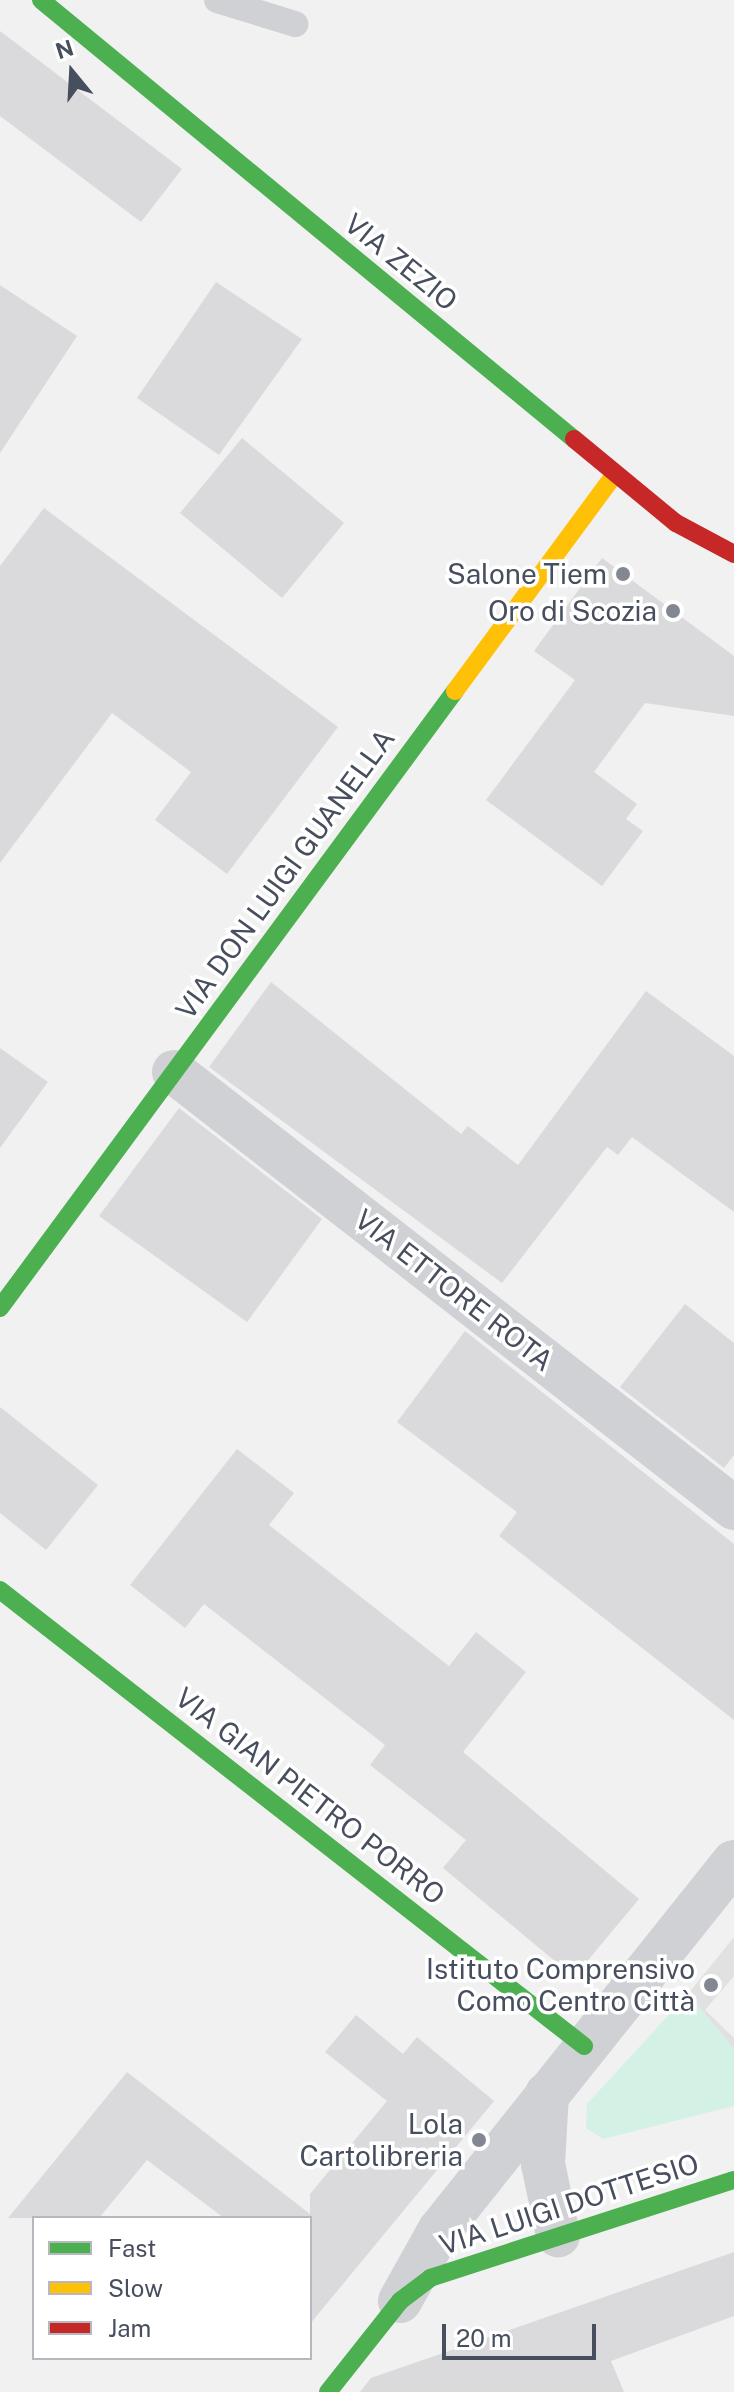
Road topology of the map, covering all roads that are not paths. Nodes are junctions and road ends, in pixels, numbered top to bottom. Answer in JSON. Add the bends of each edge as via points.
{"nodes":[{"id":1,"x":41,"y":0,"type":"edge"},
{"id":2,"x":217,"y":0,"type":"edge"},
{"id":3,"x":295,"y":24,"type":"dead end"},
{"id":4,"x":615,"y":474,"type":"junction"},
{"id":5,"x":734,"y":554,"type":"edge"},
{"id":6,"x":174,"y":1072,"type":"junction"},
{"id":7,"x":0,"y":1308,"type":"edge"},
{"id":8,"x":734,"y":1508,"type":"edge"},
{"id":9,"x":0,"y":1590,"type":"edge"},
{"id":10,"x":734,"y":1862,"type":"edge"},
{"id":11,"x":584,"y":2046,"type":"junction"},
{"id":12,"x":547,"y":2094,"type":"junction"},
{"id":13,"x":734,"y":2180,"type":"edge"},
{"id":14,"x":558,"y":2235,"type":"junction"},
{"id":15,"x":400,"y":2301,"type":"junction"},
{"id":16,"x":328,"y":2392,"type":"edge"}],
"edges":[{"from":1,"to":4,"type":"street","name":"VIA ZEZIO"},
{"from":2,"to":3,"type":"lane"},
{"from":4,"to":5,"type":"street","name":"VIA ZEZIO","via":[[676,523]]},
{"from":4,"to":6,"type":"street","name":"VIA DON LUIGI GUANELLA"},
{"from":6,"to":7,"type":"street","name":"VIA DON LUIGI GUANELLA"},
{"from":6,"to":8,"type":"street","name":"VIA ETTORE ROTA"},
{"from":9,"to":11,"type":"street","name":"VIA GIAN PIETRO PORRO"},
{"from":10,"to":11,"type":"street"},
{"from":11,"to":12,"type":"street"},
{"from":12,"to":14,"type":"street","via":[[543,2164]]},
{"from":12,"to":15,"type":"street","via":[[439,2231]]},
{"from":13,"to":14,"type":"street","name":"VIA LUIGI DOTTESIO"},
{"from":14,"to":15,"type":"street","name":"VIA LUIGI DOTTESIO","via":[[430,2278]]},
{"from":15,"to":16,"type":"street","name":"VIA LUIGI DOTTESIO"}]}
